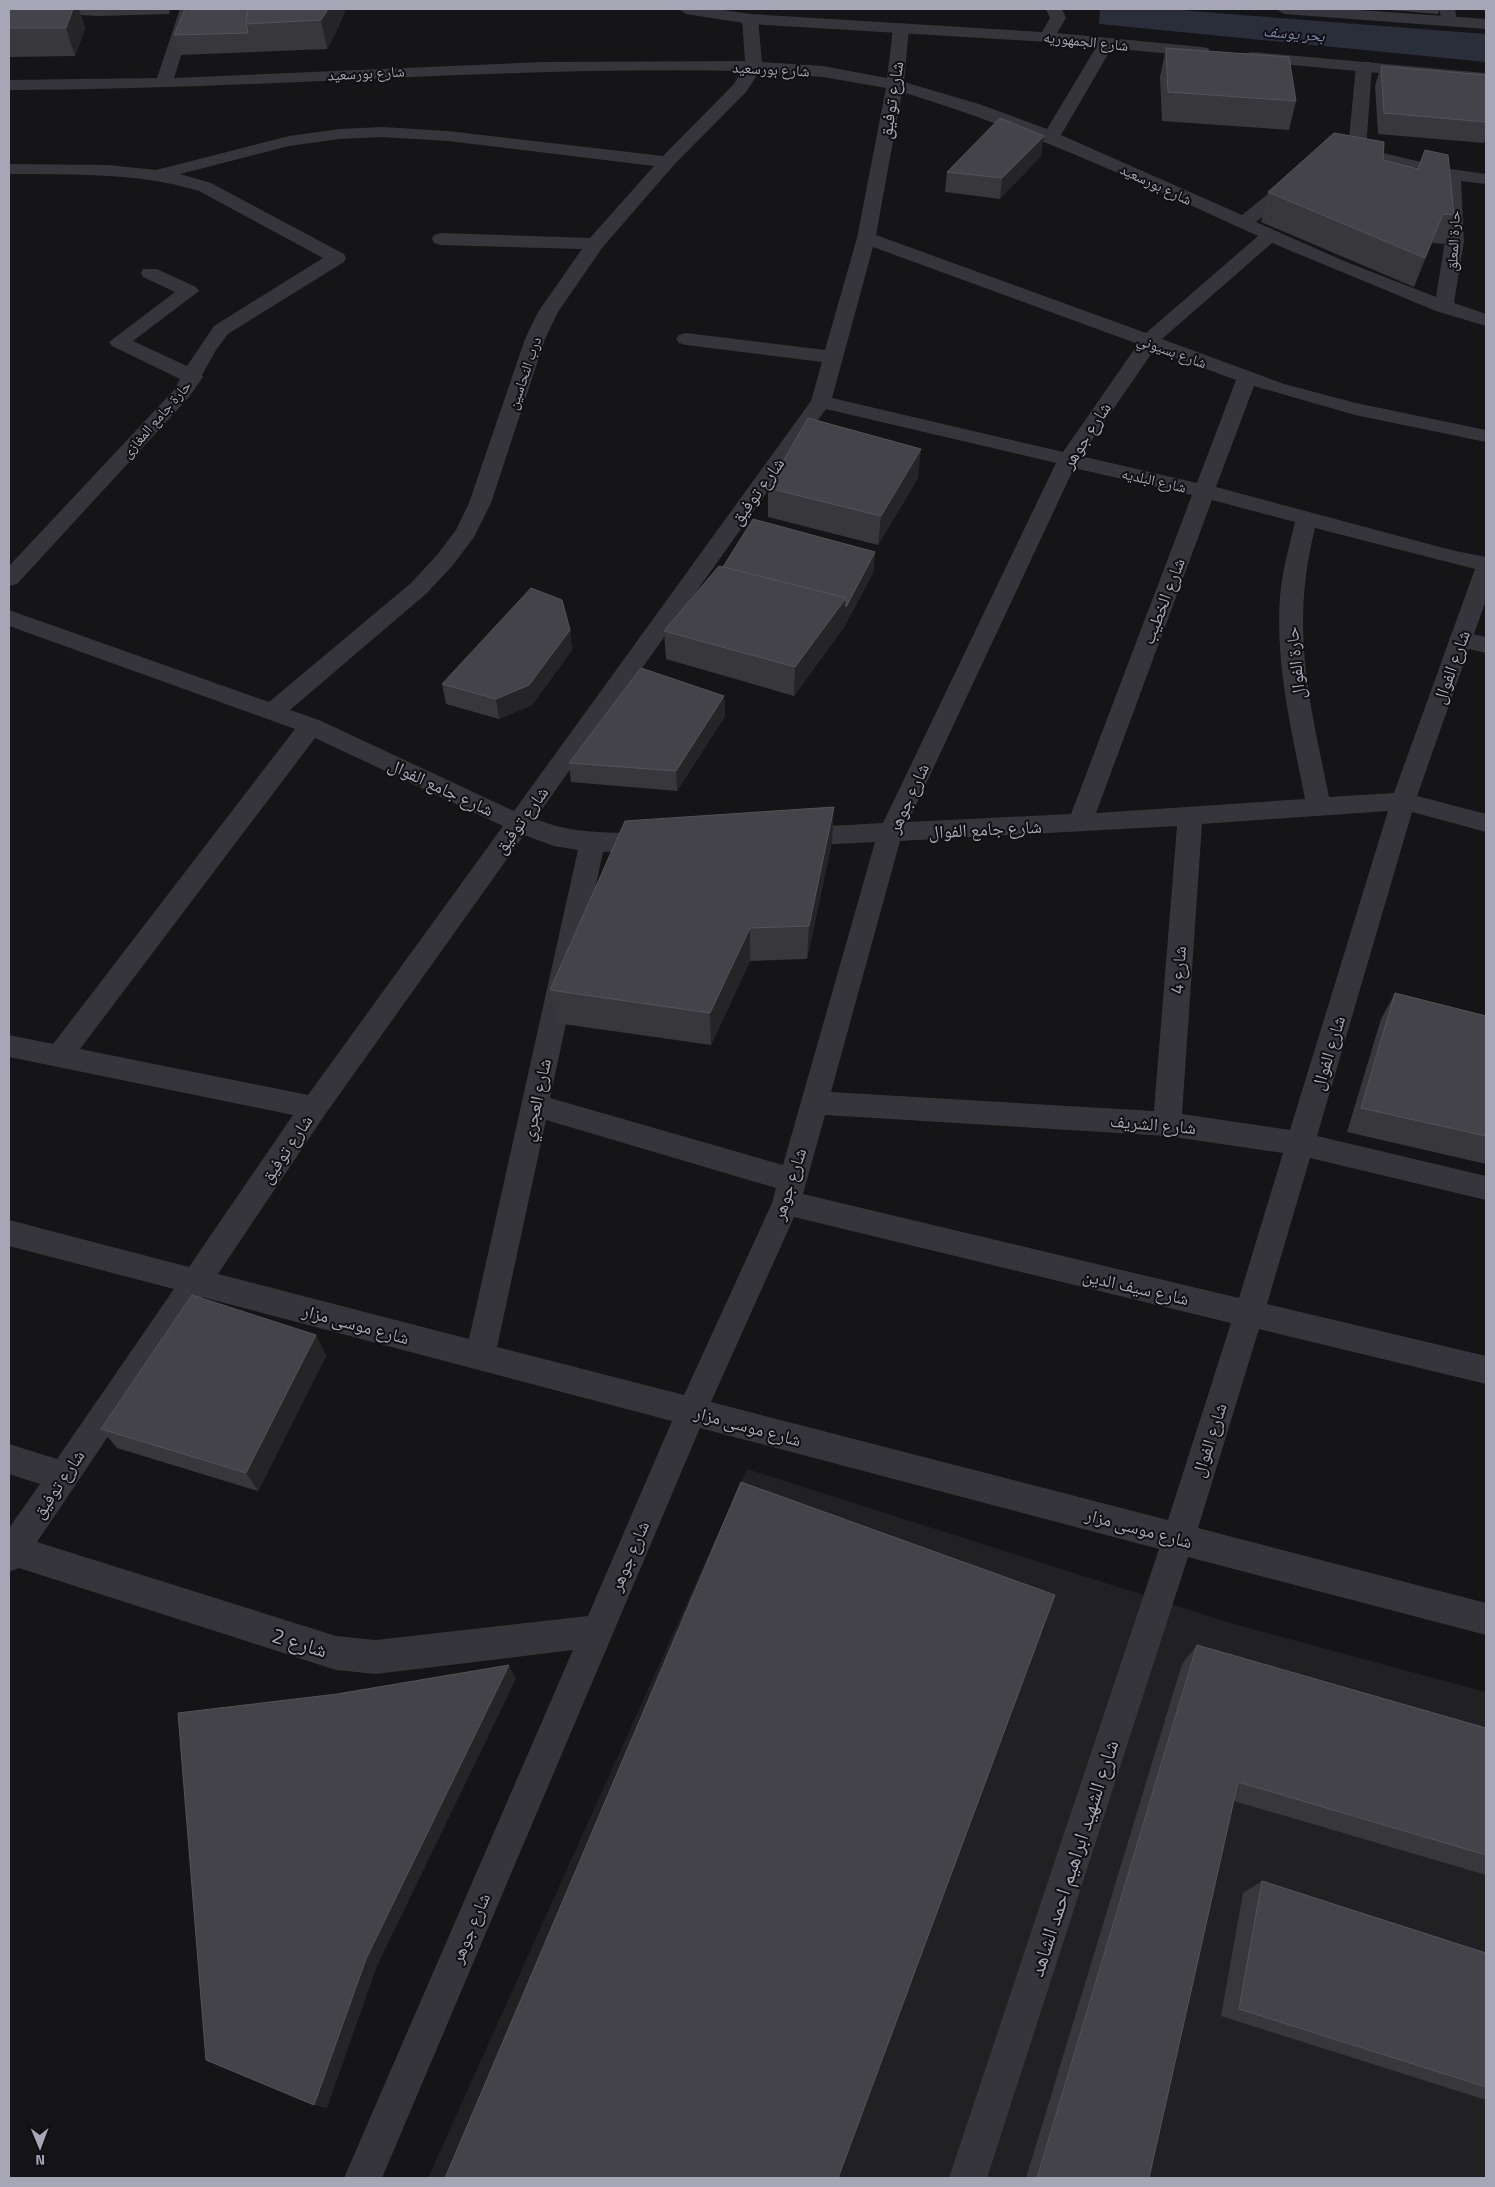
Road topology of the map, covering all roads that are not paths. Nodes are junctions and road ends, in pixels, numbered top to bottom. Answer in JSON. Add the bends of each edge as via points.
{"nodes":[{"id":1,"x":188,"y":9,"type":"edge"},
{"id":2,"x":686,"y":9,"type":"edge"},
{"id":3,"x":1054,"y":9,"type":"edge"},
{"id":4,"x":1284,"y":9,"type":"edge"},
{"id":5,"x":1335,"y":11,"type":"edge"},
{"id":6,"x":751,"y":14,"type":"edge"},
{"id":7,"x":1448,"y":15,"type":"edge"},
{"id":8,"x":1486,"y":24,"type":"edge"},
{"id":9,"x":901,"y":28,"type":"junction"},
{"id":10,"x":1047,"y":37,"type":"junction"},
{"id":11,"x":1106,"y":44,"type":"junction"},
{"id":12,"x":1215,"y":53,"type":"edge"},
{"id":13,"x":1235,"y":55,"type":"edge"},
{"id":14,"x":754,"y":66,"type":"junction"},
{"id":15,"x":1364,"y":66,"type":"junction"},
{"id":16,"x":1486,"y":78,"type":"edge"},
{"id":17,"x":164,"y":83,"type":"junction"},
{"id":18,"x":9,"y":84,"type":"edge"},
{"id":19,"x":895,"y":85,"type":"junction"},
{"id":20,"x":1052,"y":136,"type":"junction"},
{"id":21,"x":1357,"y":152,"type":"junction"},
{"id":22,"x":1329,"y":159,"type":"edge"},
{"id":23,"x":667,"y":162,"type":"junction"},
{"id":24,"x":9,"y":169,"type":"edge"},
{"id":25,"x":1307,"y":171,"type":"edge"},
{"id":26,"x":159,"y":174,"type":"junction"},
{"id":27,"x":1451,"y":174,"type":"junction"},
{"id":28,"x":1486,"y":179,"type":"edge"},
{"id":29,"x":1242,"y":224,"type":"junction"},
{"id":30,"x":1269,"y":236,"type":"junction"},
{"id":31,"x":866,"y":238,"type":"junction"},
{"id":32,"x":441,"y":239,"type":"dead end"},
{"id":33,"x":595,"y":244,"type":"junction"},
{"id":34,"x":150,"y":273,"type":"dead end"},
{"id":35,"x":1444,"y":307,"type":"junction"},
{"id":36,"x":1486,"y":320,"type":"edge"},
{"id":37,"x":686,"y":339,"type":"dead end"},
{"id":38,"x":1149,"y":343,"type":"junction"},
{"id":39,"x":833,"y":357,"type":"junction"},
{"id":40,"x":193,"y":377,"type":"junction"},
{"id":41,"x":1247,"y":378,"type":"junction"},
{"id":42,"x":821,"y":402,"type":"junction"},
{"id":43,"x":1486,"y":436,"type":"edge"},
{"id":44,"x":1068,"y":460,"type":"junction"},
{"id":45,"x":1204,"y":491,"type":"junction"},
{"id":46,"x":1307,"y":518,"type":"junction"},
{"id":47,"x":1486,"y":564,"type":"edge"},
{"id":48,"x":1486,"y":569,"type":"edge"},
{"id":49,"x":9,"y":579,"type":"edge"},
{"id":50,"x":9,"y":618,"type":"edge"},
{"id":51,"x":1460,"y":639,"type":"junction"},
{"id":52,"x":1486,"y":645,"type":"edge"},
{"id":53,"x":272,"y":712,"type":"junction"},
{"id":54,"x":310,"y":726,"type":"junction"},
{"id":55,"x":1403,"y":801,"type":"junction"},
{"id":56,"x":1320,"y":807,"type":"junction"},
{"id":57,"x":1190,"y":816,"type":"junction"},
{"id":58,"x":518,"y":823,"type":"junction"},
{"id":59,"x":1080,"y":823,"type":"junction"},
{"id":60,"x":1486,"y":823,"type":"edge"},
{"id":61,"x":890,"y":834,"type":"junction"},
{"id":62,"x":771,"y":837,"type":"edge"},
{"id":63,"x":672,"y":840,"type":"edge"},
{"id":64,"x":592,"y":843,"type":"junction"},
{"id":65,"x":9,"y":1046,"type":"edge"},
{"id":66,"x":59,"y":1056,"type":"junction"},
{"id":67,"x":814,"y":1103,"type":"junction"},
{"id":68,"x":534,"y":1105,"type":"junction"},
{"id":69,"x":314,"y":1108,"type":"junction"},
{"id":70,"x":1167,"y":1124,"type":"junction"},
{"id":71,"x":1301,"y":1144,"type":"junction"},
{"id":72,"x":1486,"y":1188,"type":"edge"},
{"id":73,"x":789,"y":1192,"type":"junction"},
{"id":74,"x":9,"y":1233,"type":"edge"},
{"id":75,"x":196,"y":1282,"type":"junction"},
{"id":76,"x":1249,"y":1314,"type":"junction"},
{"id":77,"x":480,"y":1357,"type":"junction"},
{"id":78,"x":1486,"y":1370,"type":"edge"},
{"id":79,"x":692,"y":1411,"type":"junction"},
{"id":80,"x":9,"y":1459,"type":"edge"},
{"id":81,"x":64,"y":1476,"type":"junction"},
{"id":82,"x":1178,"y":1539,"type":"junction"},
{"id":83,"x":11,"y":1553,"type":"edge"},
{"id":84,"x":1486,"y":1619,"type":"edge"},
{"id":85,"x":597,"y":1630,"type":"junction"},
{"id":86,"x":363,"y":2178,"type":"edge"},
{"id":87,"x":968,"y":2178,"type":"edge"}],
"edges":[{"from":1,"to":17,"type":"street"},
{"from":2,"to":6,"type":"street","name":"شارع الجمهوريه"},
{"from":3,"to":10,"type":"street","via":[[1058,18]]},
{"from":4,"to":5,"type":"street"},
{"from":5,"to":7,"type":"street"},
{"from":6,"to":9,"type":"street","name":"شارع الجمهوريه"},
{"from":6,"to":14,"type":"street"},
{"from":7,"to":8,"type":"street"},
{"from":9,"to":10,"type":"street","name":"شارع الجمهوريه"},
{"from":9,"to":19,"type":"street","name":"شارع توفيق"},
{"from":10,"to":11,"type":"street","name":"شارع الجمهوريه"},
{"from":11,"to":12,"type":"street","name":"شارع الجمهوريه"},
{"from":11,"to":20,"type":"street"},
{"from":13,"to":15,"type":"street"},
{"from":14,"to":17,"type":"street","name":"شارع بورسعيد","via":[[543,67]]},
{"from":14,"to":19,"type":"street","name":"شارع بورسعيد","via":[[828,72]]},
{"from":14,"to":23,"type":"street","name":"درب النحاسين","via":[[740,88]]},
{"from":15,"to":16,"type":"street"},
{"from":15,"to":21,"type":"street"},
{"from":17,"to":18,"type":"street","name":"شارع بورسعيد"},
{"from":19,"to":20,"type":"street","name":"شارع بورسعيد"},
{"from":19,"to":31,"type":"street","name":"شارع توفيق"},
{"from":20,"to":29,"type":"street","name":"شارع بورسعيد"},
{"from":21,"to":22,"type":"street"},
{"from":21,"to":27,"type":"street"},
{"from":23,"to":26,"type":"street","via":[[448,136],[382,132],[289,141]]},
{"from":23,"to":33,"type":"street","name":"درب النحاسين"},
{"from":24,"to":26,"type":"street"},
{"from":25,"to":29,"type":"street"},
{"from":26,"to":40,"type":"street","name":"حارة جامع المغازى","via":[[205,187],[337,258],[222,330],[207,348]]},
{"from":27,"to":28,"type":"street"},
{"from":27,"to":35,"type":"street","name":"حارة المعلق","via":[[1456,206],[1456,239]]},
{"from":29,"to":30,"type":"street","name":"شارع بورسعيد"},
{"from":30,"to":35,"type":"street","name":"شارع بورسعيد","via":[[1378,283]]},
{"from":30,"to":38,"type":"street","name":"شارع جوهر"},
{"from":31,"to":38,"type":"street","name":"شارع بسيوني"},
{"from":31,"to":39,"type":"street","name":"شارع توفيق"},
{"from":32,"to":33,"type":"street"},
{"from":33,"to":53,"type":"street","name":"درب النحاسين","via":[[564,286],[535,339],[480,503],[466,532],[446,560],[419,588]]},
{"from":34,"to":40,"type":"street","via":[[189,291],[119,342]]},
{"from":35,"to":36,"type":"street","name":"شارع بورسعيد"},
{"from":37,"to":39,"type":"street"},
{"from":38,"to":41,"type":"street","name":"شارع بسيوني"},
{"from":38,"to":44,"type":"street","name":"شارع جوهر"},
{"from":39,"to":42,"type":"street","name":"شارع توفيق"},
{"from":40,"to":49,"type":"street","name":"حارة جامع المغازى","via":[[182,393]]},
{"from":41,"to":43,"type":"street","name":"شارع بسيوني","via":[[1315,400]]},
{"from":41,"to":45,"type":"street","name":"شارع الخطيب"},
{"from":42,"to":44,"type":"street","name":"شارع البلديه"},
{"from":42,"to":58,"type":"street","name":"شارع توفيق"},
{"from":44,"to":45,"type":"street","name":"شارع البلديه"},
{"from":44,"to":61,"type":"street","name":"شارع جوهر"},
{"from":45,"to":46,"type":"street","name":"شارع البلديه"},
{"from":45,"to":59,"type":"street","name":"شارع الخطيب"},
{"from":46,"to":47,"type":"street","name":"شارع البلديه"},
{"from":46,"to":56,"type":"street","name":"حارة الفوال","via":[[1296,557],[1290,641],[1295,686]]},
{"from":48,"to":51,"type":"street","name":"شارع الفوال"},
{"from":50,"to":53,"type":"street","name":"شارع جامع الفوال"},
{"from":51,"to":52,"type":"street"},
{"from":51,"to":55,"type":"street","name":"شارع الفوال"},
{"from":53,"to":54,"type":"street","name":"شارع جامع الفوال"},
{"from":54,"to":58,"type":"street","name":"شارع جامع الفوال"},
{"from":54,"to":66,"type":"street"},
{"from":55,"to":56,"type":"street","name":"شارع جامع الفوال"},
{"from":55,"to":60,"type":"street","name":"شارع جامع الفوال"},
{"from":55,"to":71,"type":"street","name":"شارع الفوال"},
{"from":56,"to":57,"type":"street","name":"شارع جامع الفوال"},
{"from":57,"to":59,"type":"street","name":"شارع جامع الفوال"},
{"from":57,"to":70,"type":"street","name":"شارع 4"},
{"from":58,"to":64,"type":"street","name":"شارع جامع الفوال","via":[[554,837]]},
{"from":58,"to":69,"type":"street","name":"شارع توفيق"},
{"from":59,"to":61,"type":"street","name":"شارع جامع الفوال"},
{"from":61,"to":62,"type":"street","name":"شارع جامع الفوال"},
{"from":61,"to":67,"type":"street","name":"شارع جوهر"},
{"from":63,"to":64,"type":"street","name":"شارع جامع الفوال"},
{"from":64,"to":68,"type":"street","name":"شارع العجري"},
{"from":65,"to":66,"type":"street"},
{"from":66,"to":69,"type":"street"},
{"from":67,"to":70,"type":"street","name":"شارع الشريف"},
{"from":67,"to":73,"type":"street","name":"شارع جوهر"},
{"from":68,"to":73,"type":"street","name":"شارع سيف الدين"},
{"from":68,"to":77,"type":"street","name":"شارع العجري"},
{"from":69,"to":75,"type":"street","name":"شارع توفيق"},
{"from":70,"to":71,"type":"street","name":"شارع الشريف"},
{"from":71,"to":72,"type":"street","name":"شارع الشريف"},
{"from":71,"to":76,"type":"street","name":"شارع الفوال"},
{"from":73,"to":76,"type":"street","name":"شارع سيف الدين"},
{"from":73,"to":79,"type":"street","name":"شارع جوهر"},
{"from":74,"to":75,"type":"street","name":"شارع موسى مزار"},
{"from":75,"to":77,"type":"street","name":"شارع موسى مزار"},
{"from":75,"to":81,"type":"street","name":"شارع توفيق"},
{"from":76,"to":78,"type":"street","name":"شارع سيف الدين"},
{"from":76,"to":82,"type":"street","name":"شارع الفوال"},
{"from":77,"to":79,"type":"street","name":"شارع موسى مزار"},
{"from":79,"to":82,"type":"street","name":"شارع موسى مزار"},
{"from":79,"to":85,"type":"street","name":"شارع جوهر"},
{"from":80,"to":81,"type":"street"},
{"from":81,"to":83,"type":"street","name":"شارع توفيق"},
{"from":82,"to":84,"type":"street","name":"شارع موسى مزار"},
{"from":82,"to":87,"type":"street","name":"شارع الشهيد ابراهيم احمد الشاهد"},
{"from":83,"to":85,"type":"street","name":"شارع 2","via":[[317,1648],[356,1656],[376,1657]]},
{"from":85,"to":86,"type":"street","name":"شارع جوهر"}]}
